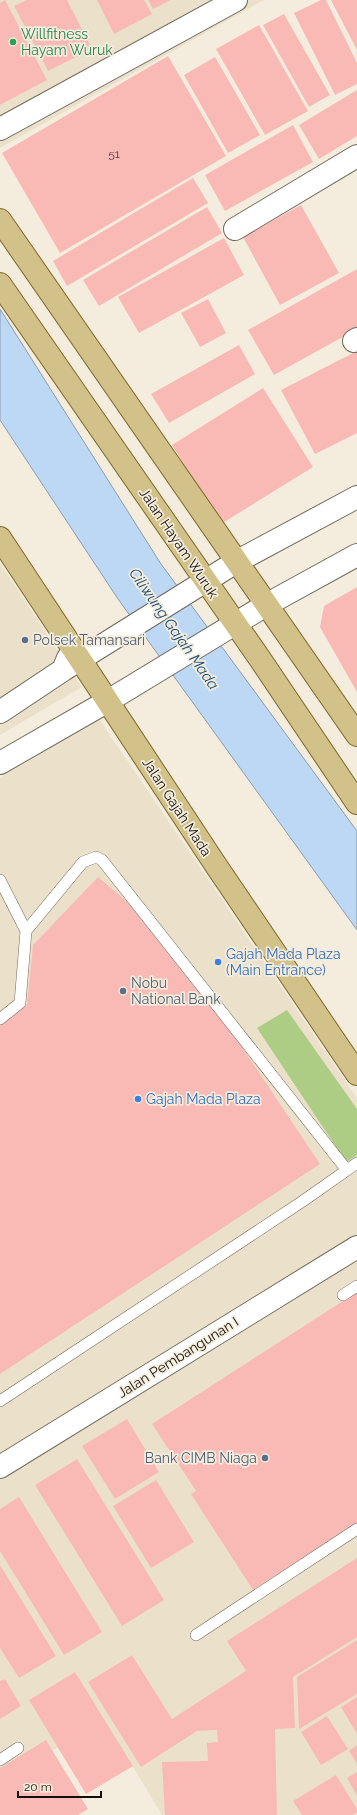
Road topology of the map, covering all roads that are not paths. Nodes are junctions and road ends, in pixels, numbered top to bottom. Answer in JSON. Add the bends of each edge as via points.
{"nodes":[{"id":1,"x":236,"y":0,"type":"edge"},
{"id":2,"x":0,"y":129,"type":"edge"},
{"id":3,"x":357,"y":156,"type":"edge"},
{"id":4,"x":0,"y":220,"type":"edge"},
{"id":5,"x":235,"y":228,"type":"dead end"},
{"id":6,"x":0,"y":284,"type":"edge"},
{"id":7,"x":357,"y":497,"type":"edge"},
{"id":8,"x":0,"y":538,"type":"edge"},
{"id":9,"x":357,"y":555,"type":"edge"},
{"id":10,"x":236,"y":562,"type":"junction"},
{"id":11,"x":197,"y":586,"type":"junction"},
{"id":12,"x":266,"y":605,"type":"junction"},
{"id":13,"x":227,"y":628,"type":"junction"},
{"id":14,"x":72,"y":665,"type":"junction"},
{"id":15,"x":108,"y":701,"type":"junction"},
{"id":16,"x":0,"y":712,"type":"edge"},
{"id":17,"x":357,"y":735,"type":"edge"},
{"id":18,"x":0,"y":763,"type":"edge"},
{"id":19,"x":357,"y":803,"type":"edge"},
{"id":20,"x":0,"y":880,"type":"edge"},
{"id":21,"x":26,"y":931,"type":"junction"},
{"id":22,"x":0,"y":1019,"type":"edge"},
{"id":23,"x":357,"y":1074,"type":"edge"},
{"id":24,"x":357,"y":1163,"type":"edge"},
{"id":25,"x":346,"y":1170,"type":"junction"},
{"id":26,"x":357,"y":1247,"type":"edge"},
{"id":27,"x":357,"y":1286,"type":"edge"},
{"id":28,"x":343,"y":1295,"type":"dead end"},
{"id":29,"x":0,"y":1401,"type":"edge"},
{"id":30,"x":0,"y":1467,"type":"edge"},
{"id":31,"x":357,"y":1529,"type":"edge"},
{"id":32,"x":196,"y":1635,"type":"dead end"},
{"id":33,"x":18,"y":1748,"type":"dead end"},
{"id":34,"x":0,"y":1760,"type":"edge"}],
"edges":[{"from":1,"to":2,"type":"street"},
{"from":3,"to":5,"type":"street"},
{"from":4,"to":10,"type":"main road"},
{"from":6,"to":11,"type":"main road","name":"Jalan Hayam Wuruk"},
{"from":7,"to":10,"type":"street"},
{"from":8,"to":14,"type":"main road","name":"Jalan Gajah Mada","via":[[62,631]]},
{"from":9,"to":12,"type":"street"},
{"from":10,"to":11,"type":"street"},
{"from":10,"to":12,"type":"main road"},
{"from":11,"to":13,"type":"main road","name":"Jalan Hayam Wuruk"},
{"from":11,"to":14,"type":"street"},
{"from":12,"to":13,"type":"street"},
{"from":12,"to":17,"type":"main road"},
{"from":13,"to":15,"type":"street"},
{"from":13,"to":19,"type":"main road","name":"Jalan Hayam Wuruk"},
{"from":14,"to":15,"type":"main road","name":"Jalan Gajah Mada"},
{"from":14,"to":16,"type":"street"},
{"from":15,"to":18,"type":"street"},
{"from":15,"to":23,"type":"main road","name":"Jalan Gajah Mada"},
{"from":20,"to":21,"type":"lane"},
{"from":21,"to":22,"type":"lane","via":[[20,1003]]},
{"from":21,"to":25,"type":"lane","via":[[82,862],[96,857],[102,860]]},
{"from":24,"to":25,"type":"lane"},
{"from":25,"to":29,"type":"lane"},
{"from":26,"to":30,"type":"street","name":"Jalan Pembangunan I"},
{"from":27,"to":28,"type":"lane"},
{"from":31,"to":32,"type":"lane"},
{"from":33,"to":34,"type":"lane"}]}
